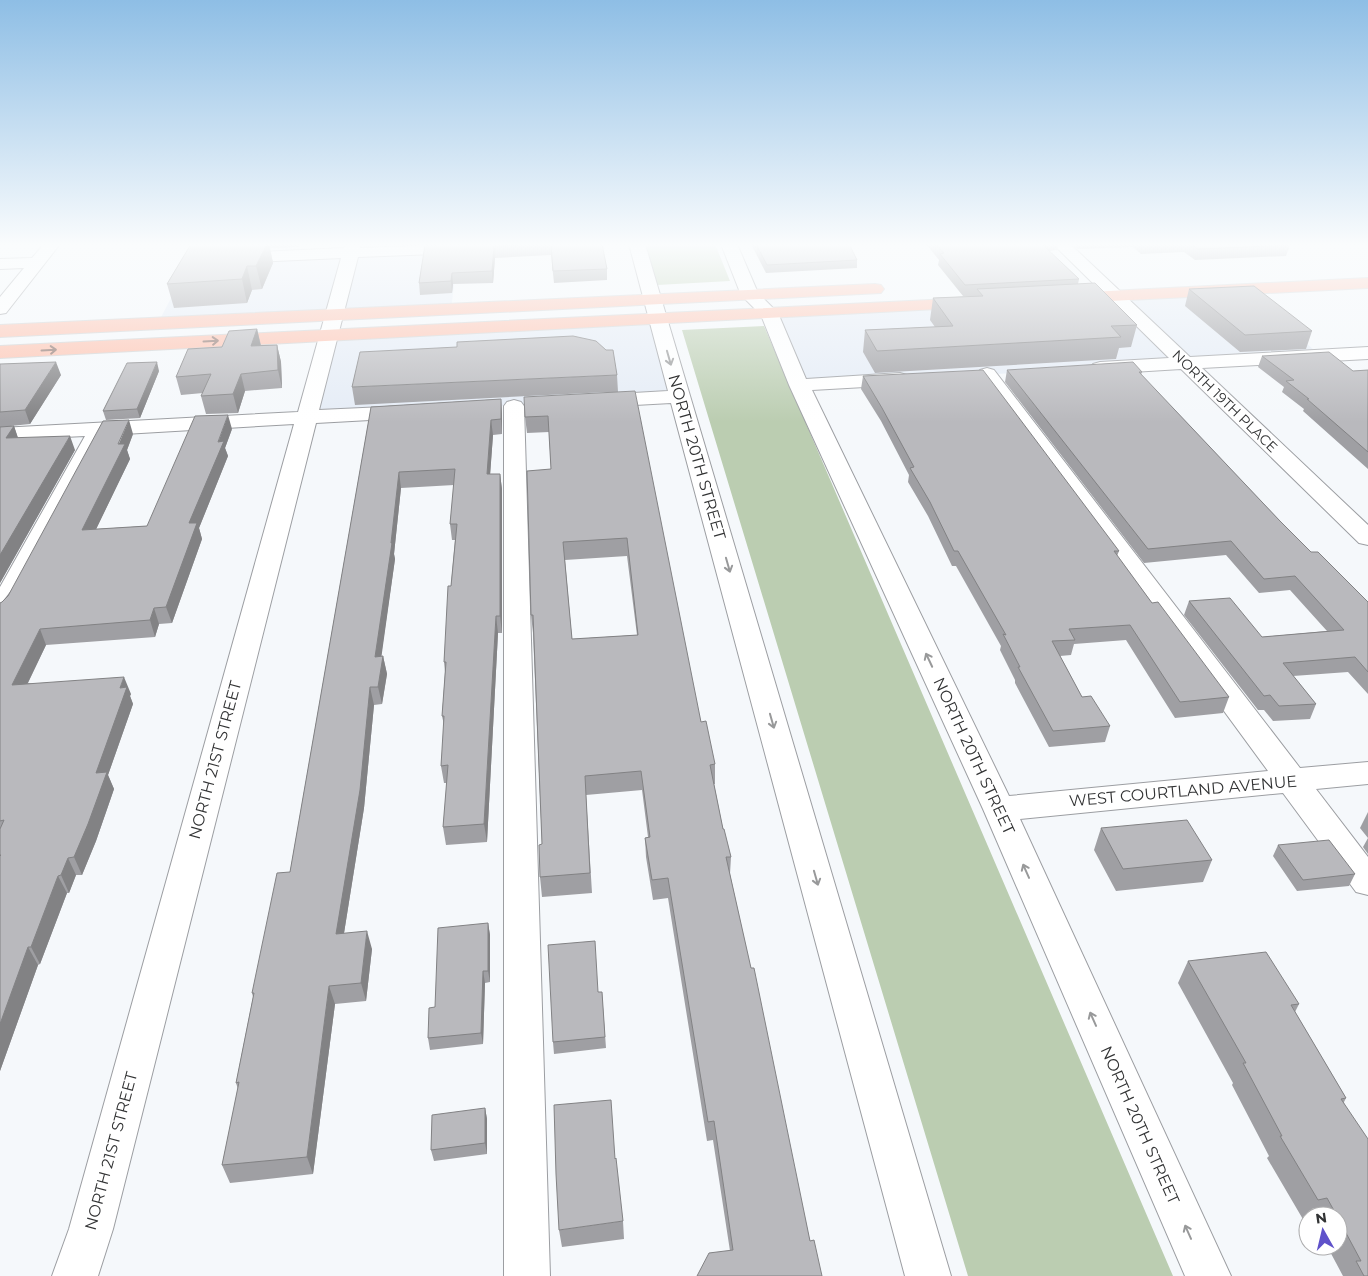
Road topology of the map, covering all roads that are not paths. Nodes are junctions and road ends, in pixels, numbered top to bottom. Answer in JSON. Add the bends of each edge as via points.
{"nodes":[{"id":1,"x":337,"y":304,"type":"edge"},
{"id":2,"x":653,"y":304,"type":"edge"},
{"id":3,"x":760,"y":304,"type":"junction"},
{"id":4,"x":764,"y":304,"type":"edge"},
{"id":5,"x":813,"y":304,"type":"edge"},
{"id":6,"x":1133,"y":304,"type":"edge"},
{"id":7,"x":655,"y":309,"type":"junction"},
{"id":8,"x":331,"y":325,"type":"junction"},
{"id":9,"x":0,"y":331,"type":"edge"},
{"id":10,"x":0,"y":352,"type":"edge"},
{"id":11,"x":1368,"y":354,"type":"edge"},
{"id":12,"x":1185,"y":363,"type":"junction"},
{"id":13,"x":1082,"y":369,"type":"edge"},
{"id":14,"x":987,"y":374,"type":"edge"},
{"id":15,"x":920,"y":378,"type":"edge"},
{"id":16,"x":799,"y":385,"type":"junction"},
{"id":17,"x":680,"y":396,"type":"junction"},
{"id":18,"x":581,"y":402,"type":"edge"},
{"id":19,"x":514,"y":406,"type":"dead end"},
{"id":20,"x":426,"y":411,"type":"edge"},
{"id":21,"x":306,"y":417,"type":"junction"},
{"id":22,"x":98,"y":429,"type":"junction"},
{"id":23,"x":0,"y":434,"type":"edge"},
{"id":24,"x":1368,"y":538,"type":"edge"},
{"id":25,"x":0,"y":611,"type":"edge"},
{"id":26,"x":1368,"y":773,"type":"edge"},
{"id":27,"x":1291,"y":781,"type":"junction"},
{"id":28,"x":999,"y":809,"type":"junction"},
{"id":29,"x":1368,"y":882,"type":"edge"},
{"id":30,"x":75,"y":1276,"type":"edge"},
{"id":31,"x":527,"y":1276,"type":"edge"},
{"id":32,"x":928,"y":1276,"type":"edge"},
{"id":33,"x":1208,"y":1276,"type":"edge"}],
"edges":[{"from":1,"to":8,"type":"street","name":"NORTH 21ST STREET"},
{"from":2,"to":7,"type":"street","name":"NORTH 20TH STREET"},
{"from":3,"to":4,"type":"main road"},
{"from":3,"to":5,"type":"main road"},
{"from":3,"to":7,"type":"main road"},
{"from":3,"to":7,"type":"main road"},
{"from":3,"to":16,"type":"street","name":"NORTH 20TH STREET"},
{"from":6,"to":12,"type":"street","name":"NORTH 19TH PLACE"},
{"from":7,"to":8,"type":"main road"},
{"from":7,"to":17,"type":"street","name":"NORTH 20TH STREET","one_way":true},
{"from":8,"to":9,"type":"main road"},
{"from":10,"to":8,"type":"main road","one_way":true},
{"from":8,"to":21,"type":"street","name":"NORTH 21ST STREET"},
{"from":11,"to":12,"type":"street"},
{"from":12,"to":13,"type":"street"},
{"from":12,"to":24,"type":"street","name":"NORTH 19TH PLACE"},
{"from":14,"to":27,"type":"street"},
{"from":15,"to":16,"type":"street"},
{"from":28,"to":16,"type":"street","name":"NORTH 20TH STREET","one_way":true},
{"from":17,"to":18,"type":"street"},
{"from":17,"to":32,"type":"street","name":"NORTH 20TH STREET","one_way":true},
{"from":19,"to":31,"type":"street"},
{"from":20,"to":21,"type":"street"},
{"from":21,"to":22,"type":"street"},
{"from":21,"to":30,"type":"street","name":"NORTH 21ST STREET","via":[[93,1219]]},
{"from":22,"to":23,"type":"street"},
{"from":22,"to":25,"type":"street"},
{"from":26,"to":27,"type":"street","name":"WEST COURTLAND AVENUE"},
{"from":27,"to":28,"type":"street","name":"WEST COURTLAND AVENUE"},
{"from":27,"to":29,"type":"street"},
{"from":33,"to":28,"type":"street","name":"NORTH 20TH STREET","one_way":true}]}
